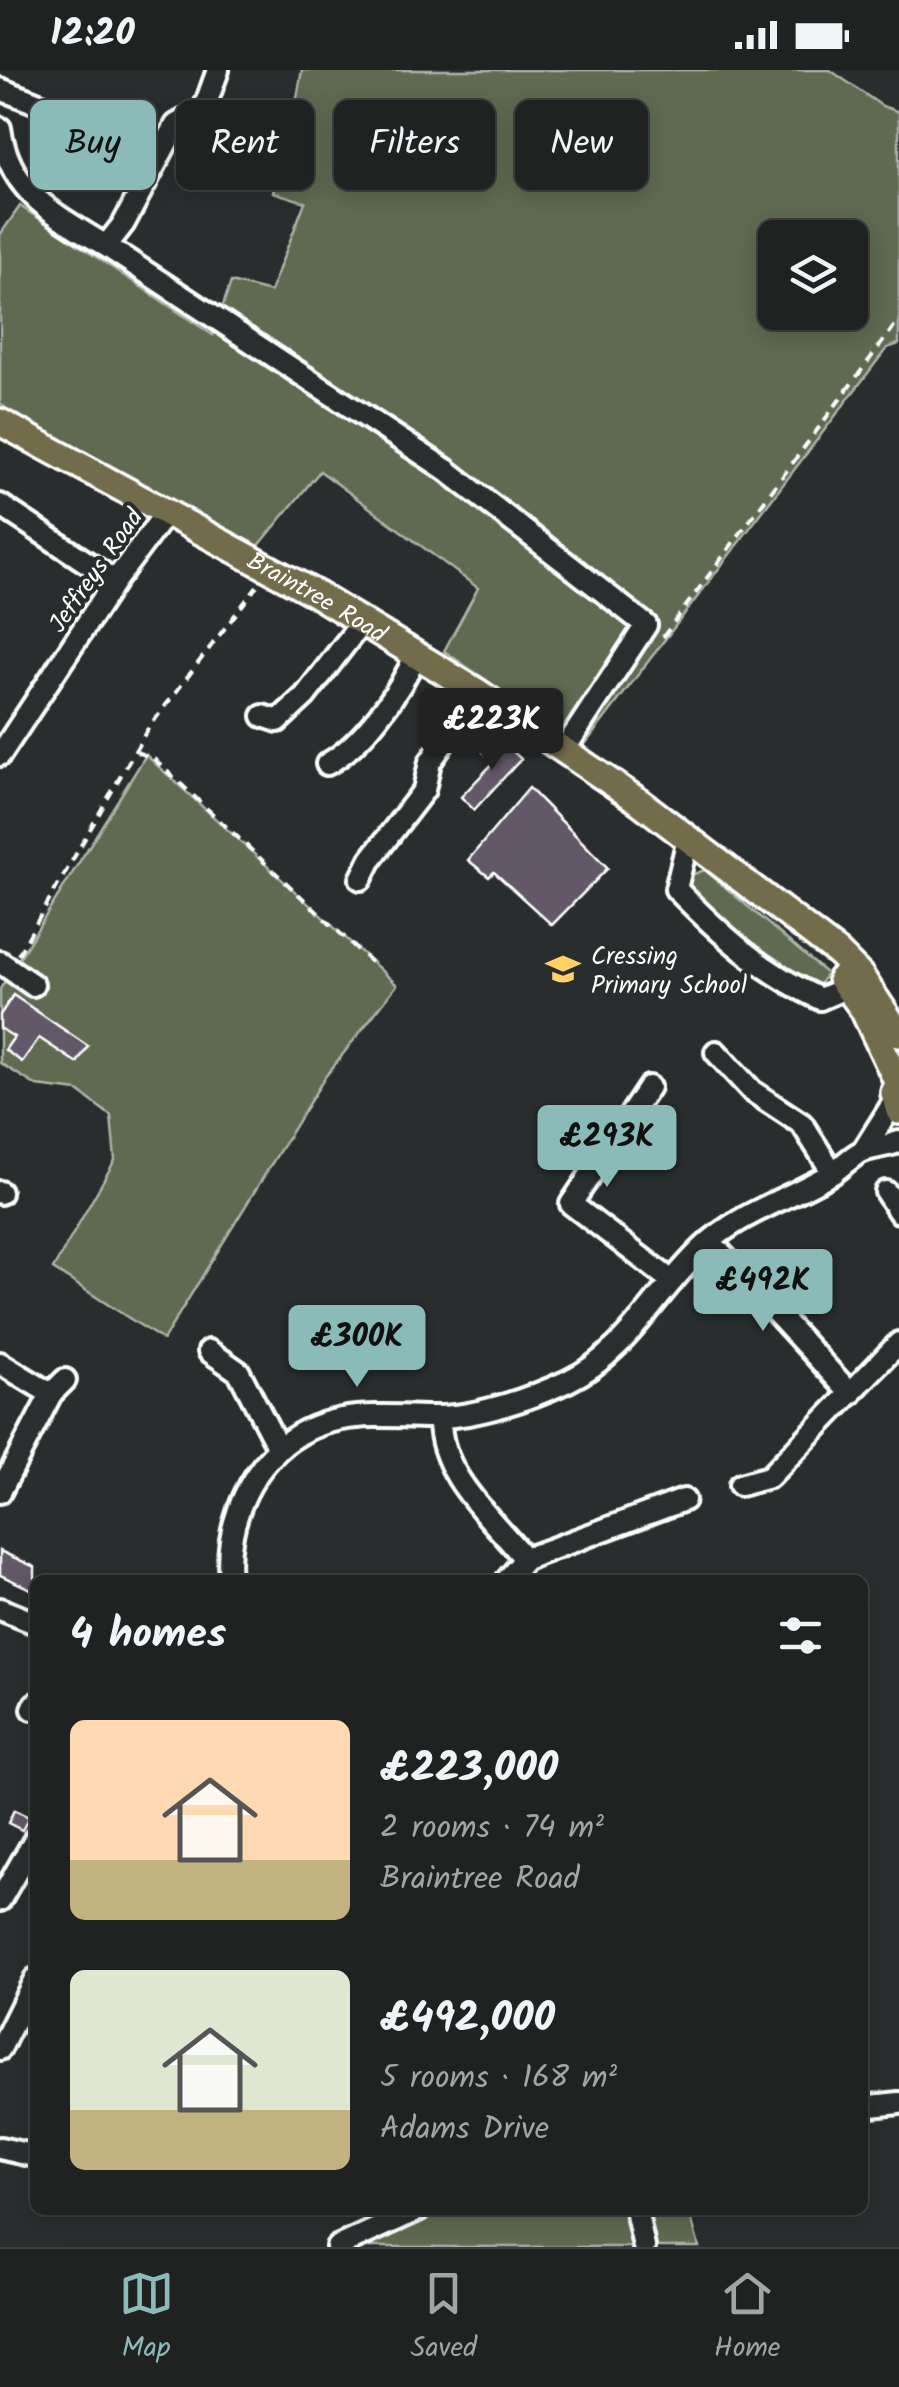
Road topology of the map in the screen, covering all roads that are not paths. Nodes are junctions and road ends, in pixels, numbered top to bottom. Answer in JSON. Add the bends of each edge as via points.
{"nodes":[{"id":1,"x":218,"y":70,"type":"edge"},
{"id":2,"x":0,"y":89,"type":"edge"},
{"id":3,"x":30,"y":100,"type":"edge"},
{"id":4,"x":0,"y":128,"type":"edge"},
{"id":5,"x":106,"y":246,"type":"junction"},
{"id":6,"x":0,"y":422,"type":"edge"},
{"id":7,"x":0,"y":505,"type":"edge"},
{"id":8,"x":166,"y":514,"type":"junction"},
{"id":9,"x":115,"y":581,"type":"junction"},
{"id":10,"x":362,"y":622,"type":"junction"},
{"id":11,"x":416,"y":654,"type":"junction"},
{"id":12,"x":479,"y":693,"type":"junction"},
{"id":13,"x":263,"y":716,"type":"dead end"},
{"id":14,"x":3,"y":742,"type":"edge"},
{"id":15,"x":564,"y":750,"type":"junction"},
{"id":16,"x":430,"y":762,"type":"junction"},
{"id":17,"x":327,"y":764,"type":"dead end"},
{"id":18,"x":688,"y":839,"type":"junction"},
{"id":19,"x":360,"y":852,"type":"dead end"},
{"id":20,"x":361,"y":880,"type":"dead end"},
{"id":21,"x":812,"y":938,"type":"junction"},
{"id":22,"x":5,"y":965,"type":"edge"},
{"id":23,"x":33,"y":985,"type":"dead end"},
{"id":24,"x":848,"y":988,"type":"junction"},
{"id":25,"x":899,"y":1034,"type":"edge"},
{"id":26,"x":716,"y":1052,"type":"dead end"},
{"id":27,"x":649,"y":1087,"type":"dead end"},
{"id":28,"x":897,"y":1091,"type":"edge"},
{"id":29,"x":899,"y":1142,"type":"edge"},
{"id":30,"x":863,"y":1151,"type":"junction"},
{"id":31,"x":832,"y":1173,"type":"junction"},
{"id":32,"x":886,"y":1192,"type":"dead end"},
{"id":33,"x":899,"y":1212,"type":"edge"},
{"id":34,"x":710,"y":1241,"type":"junction"},
{"id":35,"x":669,"y":1280,"type":"junction"},
{"id":36,"x":899,"y":1343,"type":"edge"},
{"id":37,"x":209,"y":1352,"type":"dead end"},
{"id":38,"x":0,"y":1363,"type":"edge"},
{"id":39,"x":852,"y":1394,"type":"junction"},
{"id":40,"x":440,"y":1417,"type":"junction"},
{"id":41,"x":279,"y":1449,"type":"junction"},
{"id":42,"x":740,"y":1486,"type":"dead end"},
{"id":43,"x":0,"y":1492,"type":"edge"},
{"id":44,"x":684,"y":1500,"type":"dead end"},
{"id":45,"x":525,"y":1559,"type":"junction"},
{"id":46,"x":230,"y":1575,"type":"edge"},
{"id":47,"x":512,"y":1575,"type":"edge"},
{"id":48,"x":0,"y":1608,"type":"edge"},
{"id":49,"x":30,"y":1621,"type":"edge"},
{"id":50,"x":30,"y":1847,"type":"edge"},
{"id":51,"x":0,"y":1900,"type":"edge"},
{"id":52,"x":30,"y":1989,"type":"edge"},
{"id":53,"x":0,"y":2049,"type":"edge"},
{"id":54,"x":899,"y":2103,"type":"edge"},
{"id":55,"x":868,"y":2106,"type":"edge"},
{"id":56,"x":0,"y":2148,"type":"edge"},
{"id":57,"x":30,"y":2155,"type":"edge"},
{"id":58,"x":407,"y":2215,"type":"edge"},
{"id":59,"x":637,"y":2215,"type":"edge"},
{"id":60,"x":337,"y":2247,"type":"edge"},
{"id":61,"x":644,"y":2247,"type":"edge"}],
"edges":[{"from":1,"to":5,"type":"street","via":[[204,109],[176,125]]},
{"from":2,"to":3,"type":"street"},
{"from":4,"to":5,"type":"street","via":[[4,154],[33,200]]},
{"from":5,"to":15,"type":"street","via":[[445,469],[646,626]]},
{"from":6,"to":8,"type":"main road","name":"Braintree Road"},
{"from":7,"to":9,"type":"street"},
{"from":8,"to":9,"type":"street","name":"Jeffreys Road"},
{"from":8,"to":10,"type":"main road","name":"Braintree Road"},
{"from":9,"to":14,"type":"street","name":"Jeffreys Road"},
{"from":10,"to":11,"type":"main road","name":"Braintree Road"},
{"from":10,"to":13,"type":"street","via":[[305,696],[278,721]]},
{"from":11,"to":12,"type":"main road","name":"Braintree Road"},
{"from":11,"to":17,"type":"street","via":[[402,688],[344,755]]},
{"from":12,"to":15,"type":"main road","name":"Braintree Road"},
{"from":12,"to":16,"type":"street"},
{"from":15,"to":18,"type":"main road","name":"Braintree Road"},
{"from":16,"to":19,"type":"street"},
{"from":16,"to":20,"type":"street","via":[[424,790]]},
{"from":18,"to":21,"type":"main road","name":"Braintree Road"},
{"from":18,"to":24,"type":"street","via":[[676,889],[728,943],[820,999]]},
{"from":21,"to":24,"type":"main road","name":"Braintree Road"},
{"from":21,"to":25,"type":"main road","name":"Braintree Road","via":[[860,975]]},
{"from":22,"to":23,"type":"street"},
{"from":24,"to":28,"type":"main road","name":"Braintree Road","via":[[871,1024]]},
{"from":26,"to":31,"type":"street","via":[[752,1091],[802,1124]]},
{"from":27,"to":35,"type":"street","via":[[571,1204]]},
{"from":28,"to":30,"type":"street"},
{"from":29,"to":30,"type":"street"},
{"from":30,"to":31,"type":"street"},
{"from":31,"to":34,"type":"street"},
{"from":32,"to":33,"type":"street"},
{"from":34,"to":35,"type":"street"},
{"from":34,"to":39,"type":"street"},
{"from":35,"to":40,"type":"street","via":[[628,1338],[593,1368],[548,1389]]},
{"from":36,"to":39,"type":"street"},
{"from":37,"to":41,"type":"street","via":[[239,1372]]},
{"from":38,"to":43,"type":"street","via":[[58,1387]]},
{"from":39,"to":42,"type":"street","via":[[769,1476]]},
{"from":40,"to":41,"type":"street","via":[[349,1416]]},
{"from":40,"to":45,"type":"street","via":[[449,1466]]},
{"from":41,"to":46,"type":"street","via":[[237,1515]]},
{"from":44,"to":45,"type":"street"},
{"from":45,"to":47,"type":"street"},
{"from":48,"to":49,"type":"street"},
{"from":50,"to":51,"type":"street"},
{"from":52,"to":53,"type":"street"},
{"from":54,"to":55,"type":"street"},
{"from":56,"to":57,"type":"street"},
{"from":58,"to":60,"type":"street"},
{"from":59,"to":61,"type":"street"}]}
